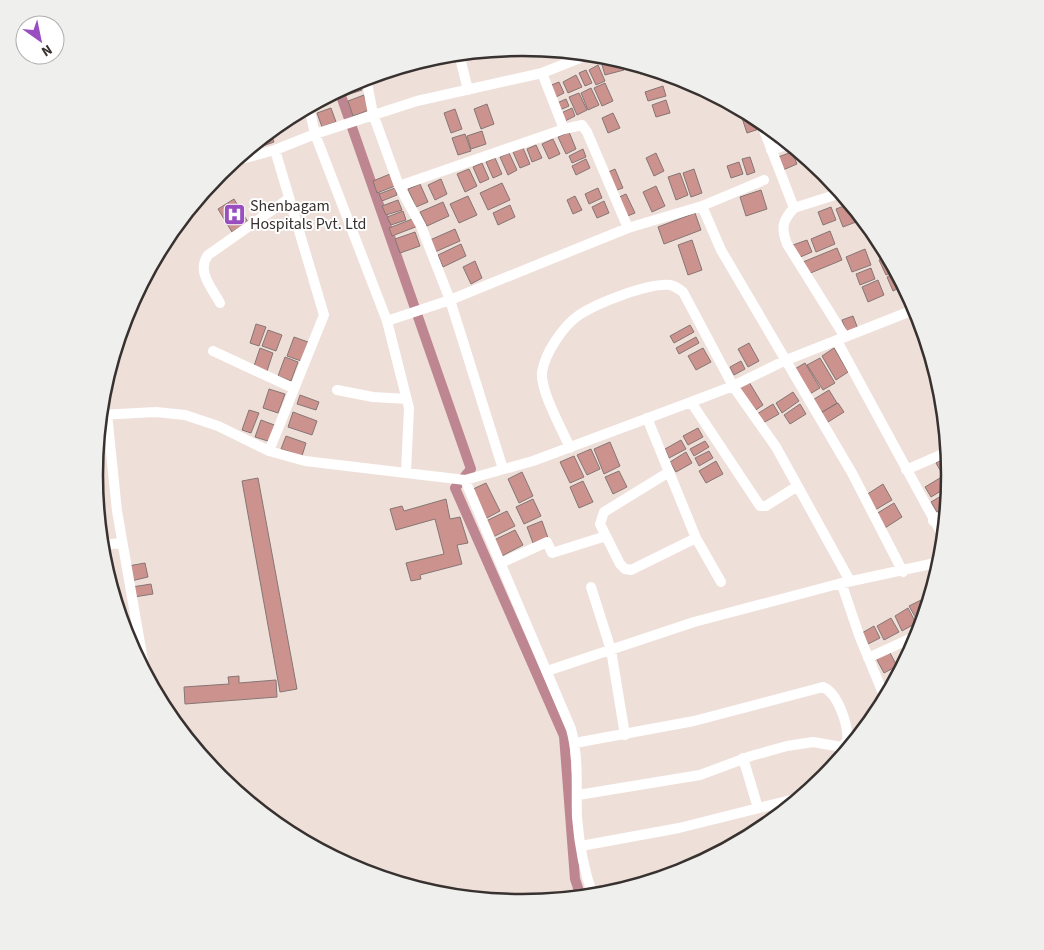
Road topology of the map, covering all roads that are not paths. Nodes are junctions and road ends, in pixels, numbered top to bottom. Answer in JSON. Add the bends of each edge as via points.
{"nodes":[{"id":1,"x":575,"y":60,"type":"edge"},
{"id":2,"x":461,"y":61,"type":"edge"},
{"id":3,"x":542,"y":73,"type":"junction"},
{"id":4,"x":368,"y":86,"type":"edge"},
{"id":5,"x":468,"y":90,"type":"junction"},
{"id":6,"x":310,"y":114,"type":"edge"},
{"id":7,"x":373,"y":114,"type":"junction"},
{"id":8,"x":564,"y":129,"type":"junction"},
{"id":9,"x":315,"y":134,"type":"junction"},
{"id":10,"x":765,"y":135,"type":"edge"},
{"id":11,"x":782,"y":147,"type":"edge"},
{"id":12,"x":275,"y":150,"type":"junction"},
{"id":13,"x":771,"y":150,"type":"junction"},
{"id":14,"x":250,"y":157,"type":"edge"},
{"id":15,"x":764,"y":180,"type":"dead end"},
{"id":16,"x":399,"y":186,"type":"junction"},
{"id":17,"x":834,"y":195,"type":"edge"},
{"id":18,"x":288,"y":199,"type":"junction"},
{"id":19,"x":702,"y":206,"type":"junction"},
{"id":20,"x":794,"y":208,"type":"junction"},
{"id":21,"x":628,"y":228,"type":"junction"},
{"id":22,"x":450,"y":300,"type":"junction"},
{"id":23,"x":220,"y":303,"type":"dead end"},
{"id":24,"x":908,"y":312,"type":"edge"},
{"id":25,"x":387,"y":321,"type":"junction"},
{"id":26,"x":841,"y":339,"type":"junction"},
{"id":27,"x":213,"y":351,"type":"dead end"},
{"id":28,"x":784,"y":361,"type":"junction"},
{"id":29,"x":733,"y":386,"type":"junction"},
{"id":30,"x":293,"y":388,"type":"junction"},
{"id":31,"x":337,"y":390,"type":"dead end"},
{"id":32,"x":407,"y":400,"type":"junction"},
{"id":33,"x":691,"y":402,"type":"junction"},
{"id":34,"x":108,"y":414,"type":"edge"},
{"id":35,"x":647,"y":418,"type":"junction"},
{"id":36,"x":106,"y":429,"type":"edge"},
{"id":37,"x":570,"y":448,"type":"junction"},
{"id":38,"x":269,"y":451,"type":"junction"},
{"id":39,"x":940,"y":455,"type":"edge"},
{"id":40,"x":503,"y":469,"type":"junction"},
{"id":41,"x":906,"y":470,"type":"junction"},
{"id":42,"x":406,"y":472,"type":"junction"},
{"id":43,"x":669,"y":472,"type":"junction"},
{"id":44,"x":462,"y":479,"type":"junction"},
{"id":45,"x":796,"y":487,"type":"junction"},
{"id":46,"x":938,"y":518,"type":"edge"},
{"id":47,"x":933,"y":521,"type":"junction"},
{"id":48,"x":937,"y":527,"type":"edge"},
{"id":49,"x":606,"y":536,"type":"junction"},
{"id":50,"x":696,"y":538,"type":"junction"},
{"id":51,"x":122,"y":542,"type":"junction"},
{"id":52,"x":109,"y":544,"type":"edge"},
{"id":53,"x":501,"y":563,"type":"junction"},
{"id":54,"x":931,"y":564,"type":"edge"},
{"id":55,"x":903,"y":572,"type":"junction"},
{"id":56,"x":721,"y":582,"type":"dead end"},
{"id":57,"x":846,"y":583,"type":"junction"},
{"id":58,"x":591,"y":587,"type":"dead end"},
{"id":59,"x":907,"y":640,"type":"edge"},
{"id":60,"x":141,"y":648,"type":"edge"},
{"id":61,"x":611,"y":650,"type":"junction"},
{"id":62,"x":868,"y":658,"type":"junction"},
{"id":63,"x":547,"y":671,"type":"junction"},
{"id":64,"x":881,"y":690,"type":"edge"},
{"id":65,"x":625,"y":734,"type":"junction"},
{"id":66,"x":847,"y":739,"type":"edge"},
{"id":67,"x":575,"y":743,"type":"junction"},
{"id":68,"x":838,"y":750,"type":"edge"},
{"id":69,"x":743,"y":758,"type":"junction"},
{"id":70,"x":578,"y":795,"type":"junction"},
{"id":71,"x":783,"y":802,"type":"edge"},
{"id":72,"x":758,"y":808,"type":"junction"},
{"id":73,"x":581,"y":846,"type":"junction"},
{"id":74,"x":591,"y":888,"type":"edge"}],
"edges":[{"from":1,"to":3,"type":"street"},
{"from":2,"to":5,"type":"street"},
{"from":3,"to":5,"type":"street"},
{"from":3,"to":8,"type":"street"},
{"from":4,"to":7,"type":"street"},
{"from":5,"to":7,"type":"street"},
{"from":6,"to":9,"type":"street"},
{"from":7,"to":9,"type":"street"},
{"from":7,"to":16,"type":"street"},
{"from":8,"to":16,"type":"street"},
{"from":8,"to":21,"type":"street","via":[[582,125],[588,132]]},
{"from":9,"to":12,"type":"street"},
{"from":9,"to":25,"type":"street"},
{"from":10,"to":13,"type":"street"},
{"from":11,"to":13,"type":"street"},
{"from":12,"to":14,"type":"street"},
{"from":12,"to":18,"type":"street"},
{"from":13,"to":20,"type":"street"},
{"from":15,"to":19,"type":"street"},
{"from":16,"to":22,"type":"street","via":[[421,226]]},
{"from":17,"to":20,"type":"street"},
{"from":18,"to":23,"type":"street","via":[[208,254],[204,260],[202,268]]},
{"from":18,"to":30,"type":"street","via":[[324,309]]},
{"from":19,"to":21,"type":"street"},
{"from":19,"to":28,"type":"street","via":[[721,250]]},
{"from":20,"to":26,"type":"street","via":[[783,224],[787,244]]},
{"from":21,"to":22,"type":"street"},
{"from":22,"to":25,"type":"street"},
{"from":22,"to":40,"type":"street"},
{"from":24,"to":26,"type":"street"},
{"from":25,"to":32,"type":"street"},
{"from":26,"to":28,"type":"street"},
{"from":26,"to":41,"type":"street"},
{"from":27,"to":30,"type":"street"},
{"from":28,"to":29,"type":"street"},
{"from":28,"to":55,"type":"street","via":[[852,473]]},
{"from":29,"to":33,"type":"street"},
{"from":29,"to":37,"type":"street","via":[[678,288],[669,285],[639,290],[602,303],[578,316],[544,362],[543,386]]},
{"from":29,"to":45,"type":"street","via":[[776,447]]},
{"from":30,"to":38,"type":"street"},
{"from":31,"to":32,"type":"street"},
{"from":32,"to":42,"type":"street"},
{"from":33,"to":35,"type":"street"},
{"from":33,"to":45,"type":"street","via":[[760,506],[766,506]]},
{"from":34,"to":38,"type":"street","via":[[156,412],[185,415],[218,426]]},
{"from":35,"to":37,"type":"street"},
{"from":35,"to":43,"type":"street"},
{"from":36,"to":51,"type":"street"},
{"from":37,"to":40,"type":"street"},
{"from":38,"to":42,"type":"street","via":[[328,465]]},
{"from":39,"to":41,"type":"street"},
{"from":40,"to":44,"type":"street"},
{"from":41,"to":47,"type":"street"},
{"from":42,"to":44,"type":"street"},
{"from":43,"to":49,"type":"street","via":[[604,512],[600,524]]},
{"from":43,"to":50,"type":"street"},
{"from":44,"to":53,"type":"street"},
{"from":45,"to":57,"type":"street"},
{"from":46,"to":47,"type":"street"},
{"from":47,"to":48,"type":"street"},
{"from":49,"to":50,"type":"street","via":[[620,564],[631,570]]},
{"from":49,"to":53,"type":"street","via":[[552,553],[547,542]]},
{"from":50,"to":56,"type":"street"},
{"from":51,"to":52,"type":"street"},
{"from":51,"to":60,"type":"street"},
{"from":53,"to":63,"type":"street"},
{"from":54,"to":55,"type":"street"},
{"from":55,"to":57,"type":"street"},
{"from":57,"to":61,"type":"street","via":[[694,622]]},
{"from":57,"to":62,"type":"street"},
{"from":58,"to":61,"type":"street"},
{"from":59,"to":62,"type":"street"},
{"from":61,"to":63,"type":"street"},
{"from":61,"to":65,"type":"street"},
{"from":62,"to":64,"type":"street"},
{"from":63,"to":67,"type":"street"},
{"from":65,"to":66,"type":"street","via":[[745,709],[823,687],[829,689],[834,697]]},
{"from":65,"to":67,"type":"street"},
{"from":67,"to":70,"type":"street"},
{"from":68,"to":69,"type":"street","via":[[813,742]]},
{"from":69,"to":70,"type":"street","via":[[700,775]]},
{"from":69,"to":72,"type":"street"},
{"from":70,"to":73,"type":"street"},
{"from":71,"to":72,"type":"street"},
{"from":72,"to":73,"type":"street","via":[[678,828]]},
{"from":73,"to":74,"type":"street"}]}
